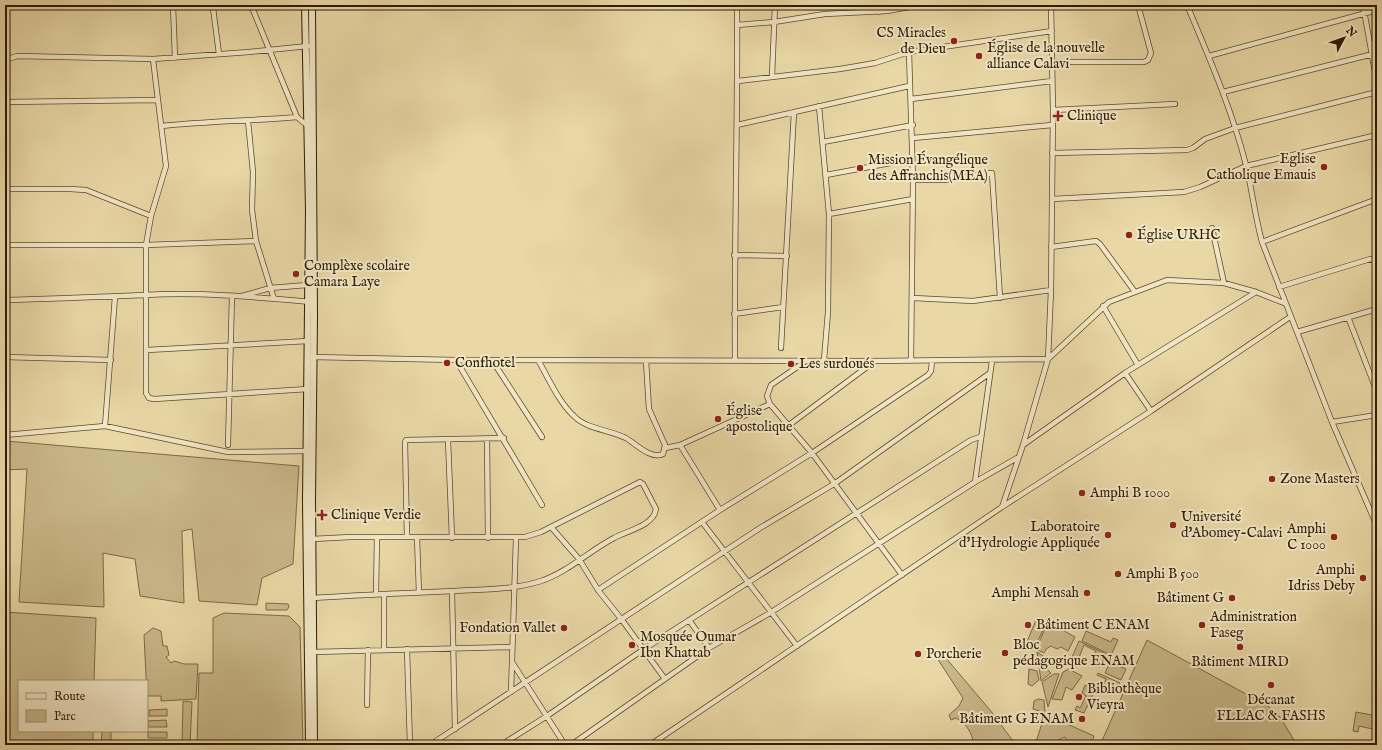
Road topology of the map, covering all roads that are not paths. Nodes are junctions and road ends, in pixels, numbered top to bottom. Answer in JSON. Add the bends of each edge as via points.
{"nodes":[{"id":1,"x":173,"y":5,"type":"edge"},
{"id":2,"x":251,"y":5,"type":"edge"},
{"id":3,"x":305,"y":5,"type":"edge"},
{"id":4,"x":312,"y":5,"type":"edge"},
{"id":5,"x":737,"y":5,"type":"edge"},
{"id":6,"x":774,"y":5,"type":"edge"},
{"id":7,"x":874,"y":5,"type":"edge"},
{"id":8,"x":920,"y":5,"type":"edge"},
{"id":9,"x":1051,"y":5,"type":"edge"},
{"id":10,"x":1138,"y":5,"type":"edge"},
{"id":11,"x":1187,"y":5,"type":"edge"},
{"id":12,"x":1363,"y":5,"type":"edge"},
{"id":13,"x":213,"y":8,"type":"dead end"},
{"id":14,"x":1377,"y":10,"type":"edge"},
{"id":15,"x":879,"y":12,"type":"junction"},
{"id":16,"x":1364,"y":12,"type":"junction"},
{"id":17,"x":774,"y":22,"type":"junction"},
{"id":18,"x":738,"y":26,"type":"junction"},
{"id":19,"x":1052,"y":31,"type":"junction"},
{"id":20,"x":310,"y":46,"type":"junction"},
{"id":21,"x":268,"y":49,"type":"junction"},
{"id":22,"x":909,"y":52,"type":"junction"},
{"id":23,"x":1377,"y":53,"type":"edge"},
{"id":24,"x":219,"y":54,"type":"junction"},
{"id":25,"x":1371,"y":55,"type":"junction"},
{"id":26,"x":1209,"y":56,"type":"junction"},
{"id":27,"x":175,"y":58,"type":"junction"},
{"id":28,"x":153,"y":59,"type":"junction"},
{"id":29,"x":5,"y":60,"type":"edge"},
{"id":30,"x":1052,"y":62,"type":"junction"},
{"id":31,"x":772,"y":76,"type":"junction"},
{"id":32,"x":738,"y":81,"type":"junction"},
{"id":33,"x":1052,"y":82,"type":"junction"},
{"id":34,"x":1377,"y":83,"type":"edge"},
{"id":35,"x":910,"y":86,"type":"junction"},
{"id":36,"x":1223,"y":92,"type":"junction"},
{"id":37,"x":1377,"y":92,"type":"edge"},
{"id":38,"x":911,"y":99,"type":"junction"},
{"id":39,"x":157,"y":100,"type":"junction"},
{"id":40,"x":5,"y":102,"type":"edge"},
{"id":41,"x":1175,"y":104,"type":"dead end"},
{"id":42,"x":819,"y":106,"type":"junction"},
{"id":43,"x":1053,"y":110,"type":"junction"},
{"id":44,"x":794,"y":112,"type":"junction"},
{"id":45,"x":297,"y":117,"type":"junction"},
{"id":46,"x":248,"y":121,"type":"junction"},
{"id":47,"x":737,"y":125,"type":"junction"},
{"id":48,"x":913,"y":125,"type":"junction"},
{"id":49,"x":1052,"y":125,"type":"junction"},
{"id":50,"x":162,"y":126,"type":"junction"},
{"id":51,"x":311,"y":127,"type":"junction"},
{"id":52,"x":1235,"y":128,"type":"junction"},
{"id":53,"x":1377,"y":135,"type":"edge"},
{"id":54,"x":913,"y":138,"type":"junction"},
{"id":55,"x":823,"y":142,"type":"junction"},
{"id":56,"x":1052,"y":153,"type":"junction"},
{"id":57,"x":912,"y":159,"type":"junction"},
{"id":58,"x":1246,"y":166,"type":"junction"},
{"id":59,"x":826,"y":175,"type":"junction"},
{"id":60,"x":913,"y":180,"type":"junction"},
{"id":61,"x":5,"y":188,"type":"edge"},
{"id":62,"x":913,"y":199,"type":"junction"},
{"id":63,"x":1052,"y":199,"type":"junction"},
{"id":64,"x":1377,"y":199,"type":"edge"},
{"id":65,"x":829,"y":214,"type":"junction"},
{"id":66,"x":151,"y":216,"type":"junction"},
{"id":67,"x":1212,"y":228,"type":"dead end"},
{"id":68,"x":256,"y":241,"type":"junction"},
{"id":69,"x":1262,"y":242,"type":"junction"},
{"id":70,"x":5,"y":245,"type":"edge"},
{"id":71,"x":146,"y":245,"type":"junction"},
{"id":72,"x":1051,"y":247,"type":"junction"},
{"id":73,"x":734,"y":255,"type":"junction"},
{"id":74,"x":787,"y":256,"type":"junction"},
{"id":75,"x":1377,"y":266,"type":"edge"},
{"id":76,"x":1224,"y":283,"type":"junction"},
{"id":77,"x":307,"y":285,"type":"junction"},
{"id":78,"x":1279,"y":287,"type":"junction"},
{"id":79,"x":270,"y":288,"type":"junction"},
{"id":80,"x":1051,"y":290,"type":"junction"},
{"id":81,"x":1135,"y":292,"type":"junction"},
{"id":82,"x":1256,"y":292,"type":"junction"},
{"id":83,"x":145,"y":295,"type":"junction"},
{"id":84,"x":232,"y":296,"type":"junction"},
{"id":85,"x":241,"y":297,"type":"junction"},
{"id":86,"x":114,"y":298,"type":"junction"},
{"id":87,"x":913,"y":298,"type":"junction"},
{"id":88,"x":1000,"y":298,"type":"junction"},
{"id":89,"x":274,"y":299,"type":"junction"},
{"id":90,"x":5,"y":300,"type":"edge"},
{"id":91,"x":310,"y":302,"type":"junction"},
{"id":92,"x":1284,"y":304,"type":"junction"},
{"id":93,"x":1103,"y":306,"type":"junction"},
{"id":94,"x":783,"y":307,"type":"junction"},
{"id":95,"x":1377,"y":309,"type":"edge"},
{"id":96,"x":734,"y":314,"type":"junction"},
{"id":97,"x":1290,"y":317,"type":"junction"},
{"id":98,"x":1348,"y":317,"type":"junction"},
{"id":99,"x":1297,"y":332,"type":"junction"},
{"id":100,"x":308,"y":341,"type":"junction"},
{"id":101,"x":230,"y":346,"type":"junction"},
{"id":102,"x":781,"y":348,"type":"dead end"},
{"id":103,"x":147,"y":350,"type":"junction"},
{"id":104,"x":5,"y":357,"type":"edge"},
{"id":105,"x":311,"y":357,"type":"junction"},
{"id":106,"x":1048,"y":359,"type":"junction"},
{"id":107,"x":111,"y":360,"type":"junction"},
{"id":108,"x":456,"y":360,"type":"junction"},
{"id":109,"x":492,"y":360,"type":"junction"},
{"id":110,"x":538,"y":360,"type":"junction"},
{"id":111,"x":824,"y":360,"type":"junction"},
{"id":112,"x":992,"y":360,"type":"junction"},
{"id":113,"x":646,"y":361,"type":"junction"},
{"id":114,"x":734,"y":361,"type":"junction"},
{"id":115,"x":806,"y":361,"type":"junction"},
{"id":116,"x":875,"y":361,"type":"junction"},
{"id":117,"x":911,"y":361,"type":"junction"},
{"id":118,"x":932,"y":361,"type":"junction"},
{"id":119,"x":1138,"y":365,"type":"junction"},
{"id":120,"x":990,"y":373,"type":"junction"},
{"id":121,"x":1125,"y":373,"type":"junction"},
{"id":122,"x":308,"y":389,"type":"junction"},
{"id":123,"x":1377,"y":392,"type":"edge"},
{"id":124,"x":228,"y":393,"type":"junction"},
{"id":125,"x":770,"y":404,"type":"junction"},
{"id":126,"x":1151,"y":411,"type":"junction"},
{"id":127,"x":1377,"y":415,"type":"edge"},
{"id":128,"x":1332,"y":422,"type":"junction"},
{"id":129,"x":789,"y":425,"type":"junction"},
{"id":130,"x":105,"y":426,"type":"junction"},
{"id":131,"x":5,"y":435,"type":"edge"},
{"id":132,"x":980,"y":436,"type":"junction"},
{"id":133,"x":542,"y":437,"type":"dead end"},
{"id":134,"x":504,"y":438,"type":"junction"},
{"id":135,"x":487,"y":439,"type":"junction"},
{"id":136,"x":448,"y":440,"type":"junction"},
{"id":137,"x":228,"y":445,"type":"dead end"},
{"id":138,"x":680,"y":445,"type":"junction"},
{"id":139,"x":1023,"y":445,"type":"junction"},
{"id":140,"x":665,"y":448,"type":"junction"},
{"id":141,"x":309,"y":452,"type":"junction"},
{"id":142,"x":812,"y":453,"type":"junction"},
{"id":143,"x":1017,"y":458,"type":"junction"},
{"id":144,"x":975,"y":482,"type":"junction"},
{"id":145,"x":834,"y":484,"type":"junction"},
{"id":146,"x":542,"y":505,"type":"dead end"},
{"id":147,"x":1002,"y":507,"type":"junction"},
{"id":148,"x":720,"y":510,"type":"junction"},
{"id":149,"x":858,"y":513,"type":"junction"},
{"id":150,"x":702,"y":522,"type":"junction"},
{"id":151,"x":1377,"y":526,"type":"edge"},
{"id":152,"x":551,"y":527,"type":"junction"},
{"id":153,"x":377,"y":537,"type":"junction"},
{"id":154,"x":407,"y":537,"type":"junction"},
{"id":155,"x":418,"y":537,"type":"junction"},
{"id":156,"x":312,"y":538,"type":"junction"},
{"id":157,"x":452,"y":538,"type":"junction"},
{"id":158,"x":488,"y":538,"type":"junction"},
{"id":159,"x":516,"y":538,"type":"junction"},
{"id":160,"x":880,"y":543,"type":"junction"},
{"id":161,"x":725,"y":551,"type":"junction"},
{"id":162,"x":579,"y":559,"type":"junction"},
{"id":163,"x":902,"y":575,"type":"junction"},
{"id":164,"x":748,"y":583,"type":"junction"},
{"id":165,"x":514,"y":588,"type":"junction"},
{"id":166,"x":598,"y":590,"type":"junction"},
{"id":167,"x":452,"y":591,"type":"junction"},
{"id":168,"x":418,"y":593,"type":"junction"},
{"id":169,"x":376,"y":594,"type":"junction"},
{"id":170,"x":384,"y":594,"type":"junction"},
{"id":171,"x":312,"y":598,"type":"junction"},
{"id":172,"x":770,"y":613,"type":"junction"},
{"id":173,"x":622,"y":620,"type":"junction"},
{"id":174,"x":689,"y":620,"type":"junction"},
{"id":175,"x":310,"y":623,"type":"junction"},
{"id":176,"x":797,"y":646,"type":"junction"},
{"id":177,"x":512,"y":647,"type":"junction"},
{"id":178,"x":453,"y":648,"type":"junction"},
{"id":179,"x":709,"y":648,"type":"junction"},
{"id":180,"x":406,"y":649,"type":"junction"},
{"id":181,"x":644,"y":649,"type":"junction"},
{"id":182,"x":368,"y":650,"type":"junction"},
{"id":183,"x":384,"y":650,"type":"junction"},
{"id":184,"x":313,"y":652,"type":"junction"},
{"id":185,"x":512,"y":662,"type":"junction"},
{"id":186,"x":665,"y":678,"type":"junction"},
{"id":187,"x":525,"y":683,"type":"junction"},
{"id":188,"x":511,"y":692,"type":"junction"},
{"id":189,"x":367,"y":705,"type":"dead end"},
{"id":190,"x":547,"y":716,"type":"junction"},
{"id":191,"x":455,"y":728,"type":"junction"},
{"id":192,"x":309,"y":745,"type":"edge"},
{"id":193,"x":314,"y":745,"type":"edge"},
{"id":194,"x":410,"y":745,"type":"edge"},
{"id":195,"x":430,"y":745,"type":"edge"},
{"id":196,"x":501,"y":745,"type":"edge"},
{"id":197,"x":565,"y":745,"type":"edge"},
{"id":198,"x":571,"y":745,"type":"edge"},
{"id":199,"x":650,"y":745,"type":"edge"}],
"edges":[{"from":1,"to":27,"type":"street"},
{"from":2,"to":21,"type":"street"},
{"from":3,"to":20,"type":"main road"},
{"from":4,"to":20,"type":"main road"},
{"from":5,"to":18,"type":"street"},
{"from":6,"to":17,"type":"street"},
{"from":7,"to":15,"type":"street"},
{"from":8,"to":15,"type":"street"},
{"from":9,"to":19,"type":"street"},
{"from":10,"to":30,"type":"street","via":[[1151,53],[1148,60],[1097,64]]},
{"from":11,"to":26,"type":"street"},
{"from":12,"to":16,"type":"street"},
{"from":13,"to":24,"type":"street"},
{"from":14,"to":16,"type":"street"},
{"from":15,"to":17,"type":"street","via":[[825,14]]},
{"from":16,"to":25,"type":"street"},
{"from":16,"to":26,"type":"street"},
{"from":17,"to":18,"type":"street"},
{"from":17,"to":31,"type":"street"},
{"from":18,"to":32,"type":"street"},
{"from":19,"to":22,"type":"street"},
{"from":19,"to":30,"type":"street"},
{"from":20,"to":21,"type":"street"},
{"from":20,"to":51,"type":"main road","via":[[306,90]]},
{"from":21,"to":24,"type":"street"},
{"from":21,"to":45,"type":"street"},
{"from":22,"to":31,"type":"street","via":[[875,63],[840,70]]},
{"from":22,"to":35,"type":"street"},
{"from":23,"to":25,"type":"street"},
{"from":24,"to":27,"type":"street"},
{"from":25,"to":34,"type":"street"},
{"from":25,"to":36,"type":"street"},
{"from":26,"to":36,"type":"street"},
{"from":27,"to":28,"type":"street"},
{"from":28,"to":29,"type":"street","via":[[17,56]]},
{"from":28,"to":39,"type":"street"},
{"from":30,"to":33,"type":"street"},
{"from":31,"to":32,"type":"street"},
{"from":32,"to":47,"type":"street"},
{"from":33,"to":38,"type":"street"},
{"from":33,"to":43,"type":"street"},
{"from":35,"to":38,"type":"street"},
{"from":35,"to":42,"type":"street"},
{"from":36,"to":52,"type":"street"},
{"from":37,"to":52,"type":"street"},
{"from":38,"to":48,"type":"street"},
{"from":39,"to":40,"type":"street"},
{"from":39,"to":50,"type":"street"},
{"from":41,"to":43,"type":"street"},
{"from":42,"to":44,"type":"street"},
{"from":42,"to":55,"type":"street"},
{"from":43,"to":49,"type":"street"},
{"from":44,"to":47,"type":"street"},
{"from":44,"to":74,"type":"street"},
{"from":45,"to":46,"type":"street"},
{"from":45,"to":51,"type":"street"},
{"from":46,"to":50,"type":"street","via":[[202,121]]},
{"from":46,"to":68,"type":"street"},
{"from":47,"to":73,"type":"street"},
{"from":48,"to":54,"type":"street"},
{"from":48,"to":55,"type":"street"},
{"from":49,"to":54,"type":"street"},
{"from":49,"to":56,"type":"street"},
{"from":50,"to":66,"type":"street","via":[[166,166]]},
{"from":51,"to":77,"type":"main road"},
{"from":51,"to":91,"type":"main road"},
{"from":52,"to":56,"type":"street","via":[[1205,139],[1187,150]]},
{"from":52,"to":58,"type":"street"},
{"from":53,"to":58,"type":"street"},
{"from":54,"to":57,"type":"street"},
{"from":55,"to":59,"type":"street"},
{"from":56,"to":63,"type":"street"},
{"from":57,"to":59,"type":"street"},
{"from":57,"to":60,"type":"street"},
{"from":58,"to":63,"type":"street","via":[[1184,192]]},
{"from":58,"to":69,"type":"street"},
{"from":59,"to":65,"type":"street"},
{"from":60,"to":62,"type":"street"},
{"from":60,"to":88,"type":"street","via":[[944,180],[992,173]]},
{"from":61,"to":66,"type":"street","via":[[86,190]]},
{"from":62,"to":65,"type":"street"},
{"from":62,"to":87,"type":"street"},
{"from":63,"to":72,"type":"street"},
{"from":64,"to":69,"type":"street"},
{"from":65,"to":111,"type":"street","via":[[828,312]]},
{"from":66,"to":71,"type":"street"},
{"from":67,"to":76,"type":"street"},
{"from":68,"to":71,"type":"street"},
{"from":68,"to":79,"type":"street"},
{"from":69,"to":78,"type":"street"},
{"from":70,"to":71,"type":"street"},
{"from":71,"to":83,"type":"street"},
{"from":72,"to":80,"type":"street"},
{"from":72,"to":81,"type":"street","via":[[1096,241]]},
{"from":73,"to":74,"type":"street"},
{"from":73,"to":96,"type":"street"},
{"from":74,"to":94,"type":"street"},
{"from":75,"to":78,"type":"street","via":[[1375,261],[1370,259]]},
{"from":76,"to":81,"type":"street","via":[[1172,280]]},
{"from":76,"to":82,"type":"street"},
{"from":77,"to":79,"type":"street"},
{"from":77,"to":91,"type":"main road"},
{"from":78,"to":92,"type":"street"},
{"from":79,"to":85,"type":"street"},
{"from":79,"to":89,"type":"street"},
{"from":80,"to":88,"type":"street"},
{"from":80,"to":106,"type":"street"},
{"from":81,"to":93,"type":"street","via":[[1116,298]]},
{"from":82,"to":92,"type":"street"},
{"from":82,"to":119,"type":"street"},
{"from":83,"to":84,"type":"street"},
{"from":83,"to":86,"type":"street"},
{"from":83,"to":103,"type":"street"},
{"from":84,"to":85,"type":"street"},
{"from":84,"to":101,"type":"street"},
{"from":85,"to":89,"type":"street"},
{"from":86,"to":90,"type":"street"},
{"from":86,"to":107,"type":"street"},
{"from":87,"to":88,"type":"street","via":[[973,301]]},
{"from":87,"to":117,"type":"street"},
{"from":89,"to":91,"type":"street"},
{"from":91,"to":100,"type":"main road"},
{"from":91,"to":105,"type":"main road"},
{"from":92,"to":97,"type":"street"},
{"from":93,"to":106,"type":"street"},
{"from":93,"to":119,"type":"street"},
{"from":94,"to":96,"type":"street"},
{"from":94,"to":102,"type":"street"},
{"from":95,"to":98,"type":"street"},
{"from":96,"to":114,"type":"street"},
{"from":97,"to":99,"type":"street"},
{"from":97,"to":126,"type":"street"},
{"from":98,"to":99,"type":"street"},
{"from":98,"to":123,"type":"street"},
{"from":99,"to":128,"type":"street"},
{"from":100,"to":101,"type":"street"},
{"from":100,"to":105,"type":"main road"},
{"from":101,"to":103,"type":"street"},
{"from":101,"to":124,"type":"street"},
{"from":103,"to":124,"type":"street","via":[[146,393],[149,398]]},
{"from":104,"to":107,"type":"street"},
{"from":105,"to":108,"type":"street"},
{"from":105,"to":122,"type":"main road"},
{"from":105,"to":141,"type":"main road"},
{"from":106,"to":112,"type":"street"},
{"from":106,"to":139,"type":"street"},
{"from":107,"to":130,"type":"street"},
{"from":108,"to":109,"type":"street"},
{"from":108,"to":134,"type":"street"},
{"from":109,"to":110,"type":"street"},
{"from":109,"to":133,"type":"street"},
{"from":110,"to":113,"type":"street"},
{"from":110,"to":140,"type":"street","via":[[567,410],[576,418],[624,437],[652,455],[663,454]]},
{"from":111,"to":115,"type":"street"},
{"from":111,"to":116,"type":"street"},
{"from":112,"to":118,"type":"street"},
{"from":112,"to":120,"type":"street"},
{"from":113,"to":114,"type":"street"},
{"from":113,"to":140,"type":"street","via":[[648,409]]},
{"from":114,"to":115,"type":"street"},
{"from":115,"to":125,"type":"street","via":[[771,385],[767,396]]},
{"from":116,"to":117,"type":"street"},
{"from":116,"to":129,"type":"street"},
{"from":117,"to":118,"type":"street"},
{"from":118,"to":142,"type":"street","via":[[928,375]]},
{"from":119,"to":121,"type":"street"},
{"from":120,"to":132,"type":"street"},
{"from":120,"to":145,"type":"street"},
{"from":121,"to":126,"type":"street"},
{"from":121,"to":139,"type":"street"},
{"from":122,"to":124,"type":"street"},
{"from":122,"to":141,"type":"main road"},
{"from":124,"to":137,"type":"street"},
{"from":125,"to":129,"type":"street"},
{"from":125,"to":138,"type":"street"},
{"from":126,"to":147,"type":"street"},
{"from":127,"to":128,"type":"street"},
{"from":128,"to":151,"type":"street"},
{"from":129,"to":142,"type":"street"},
{"from":130,"to":131,"type":"street"},
{"from":130,"to":141,"type":"street","via":[[228,452]]},
{"from":132,"to":144,"type":"street"},
{"from":132,"to":149,"type":"street","via":[[968,441]]},
{"from":134,"to":135,"type":"street"},
{"from":134,"to":146,"type":"street"},
{"from":135,"to":136,"type":"street"},
{"from":135,"to":158,"type":"street"},
{"from":136,"to":154,"type":"street","via":[[409,439],[404,442]]},
{"from":136,"to":157,"type":"street"},
{"from":138,"to":140,"type":"street"},
{"from":138,"to":148,"type":"street"},
{"from":139,"to":143,"type":"street"},
{"from":141,"to":156,"type":"main road"},
{"from":141,"to":175,"type":"main road"},
{"from":142,"to":145,"type":"street"},
{"from":142,"to":148,"type":"street"},
{"from":143,"to":144,"type":"street"},
{"from":143,"to":147,"type":"street"},
{"from":144,"to":160,"type":"street"},
{"from":145,"to":149,"type":"street"},
{"from":145,"to":161,"type":"street"},
{"from":147,"to":163,"type":"street"},
{"from":148,"to":150,"type":"street"},
{"from":149,"to":160,"type":"street"},
{"from":149,"to":164,"type":"street"},
{"from":150,"to":161,"type":"street"},
{"from":150,"to":166,"type":"street"},
{"from":152,"to":159,"type":"street"},
{"from":152,"to":162,"type":"street"},
{"from":152,"to":162,"type":"street","via":[[636,482],[644,484],[656,513],[633,531],[614,538]]},
{"from":153,"to":154,"type":"street"},
{"from":153,"to":156,"type":"street"},
{"from":153,"to":169,"type":"street"},
{"from":154,"to":155,"type":"street"},
{"from":155,"to":157,"type":"street"},
{"from":155,"to":168,"type":"street"},
{"from":156,"to":171,"type":"main road"},
{"from":157,"to":158,"type":"street"},
{"from":158,"to":159,"type":"street"},
{"from":159,"to":165,"type":"street"},
{"from":160,"to":163,"type":"street"},
{"from":160,"to":172,"type":"street"},
{"from":161,"to":164,"type":"street"},
{"from":161,"to":173,"type":"street"},
{"from":162,"to":165,"type":"street","via":[[556,575]]},
{"from":162,"to":166,"type":"street"},
{"from":163,"to":176,"type":"street"},
{"from":164,"to":172,"type":"street"},
{"from":164,"to":174,"type":"street"},
{"from":165,"to":167,"type":"street"},
{"from":165,"to":177,"type":"street"},
{"from":166,"to":173,"type":"street"},
{"from":167,"to":168,"type":"street"},
{"from":167,"to":178,"type":"street"},
{"from":168,"to":170,"type":"street"},
{"from":169,"to":170,"type":"street"},
{"from":169,"to":171,"type":"street"},
{"from":170,"to":183,"type":"street"},
{"from":171,"to":175,"type":"main road"},
{"from":172,"to":176,"type":"street"},
{"from":172,"to":179,"type":"street"},
{"from":173,"to":181,"type":"street"},
{"from":173,"to":187,"type":"street"},
{"from":174,"to":179,"type":"street"},
{"from":174,"to":181,"type":"street"},
{"from":175,"to":184,"type":"main road"},
{"from":175,"to":192,"type":"main road"},
{"from":176,"to":199,"type":"street"},
{"from":177,"to":178,"type":"street"},
{"from":177,"to":185,"type":"street"},
{"from":178,"to":180,"type":"street"},
{"from":178,"to":191,"type":"street"},
{"from":179,"to":186,"type":"street"},
{"from":180,"to":183,"type":"street"},
{"from":180,"to":194,"type":"street"},
{"from":181,"to":186,"type":"street"},
{"from":181,"to":190,"type":"street"},
{"from":182,"to":183,"type":"street"},
{"from":182,"to":184,"type":"street"},
{"from":182,"to":189,"type":"street"},
{"from":184,"to":193,"type":"main road"},
{"from":185,"to":187,"type":"street"},
{"from":185,"to":188,"type":"street"},
{"from":186,"to":198,"type":"street"},
{"from":187,"to":188,"type":"street"},
{"from":187,"to":190,"type":"street"},
{"from":188,"to":191,"type":"street"},
{"from":190,"to":196,"type":"street"},
{"from":190,"to":197,"type":"street"},
{"from":191,"to":195,"type":"street"}]}
